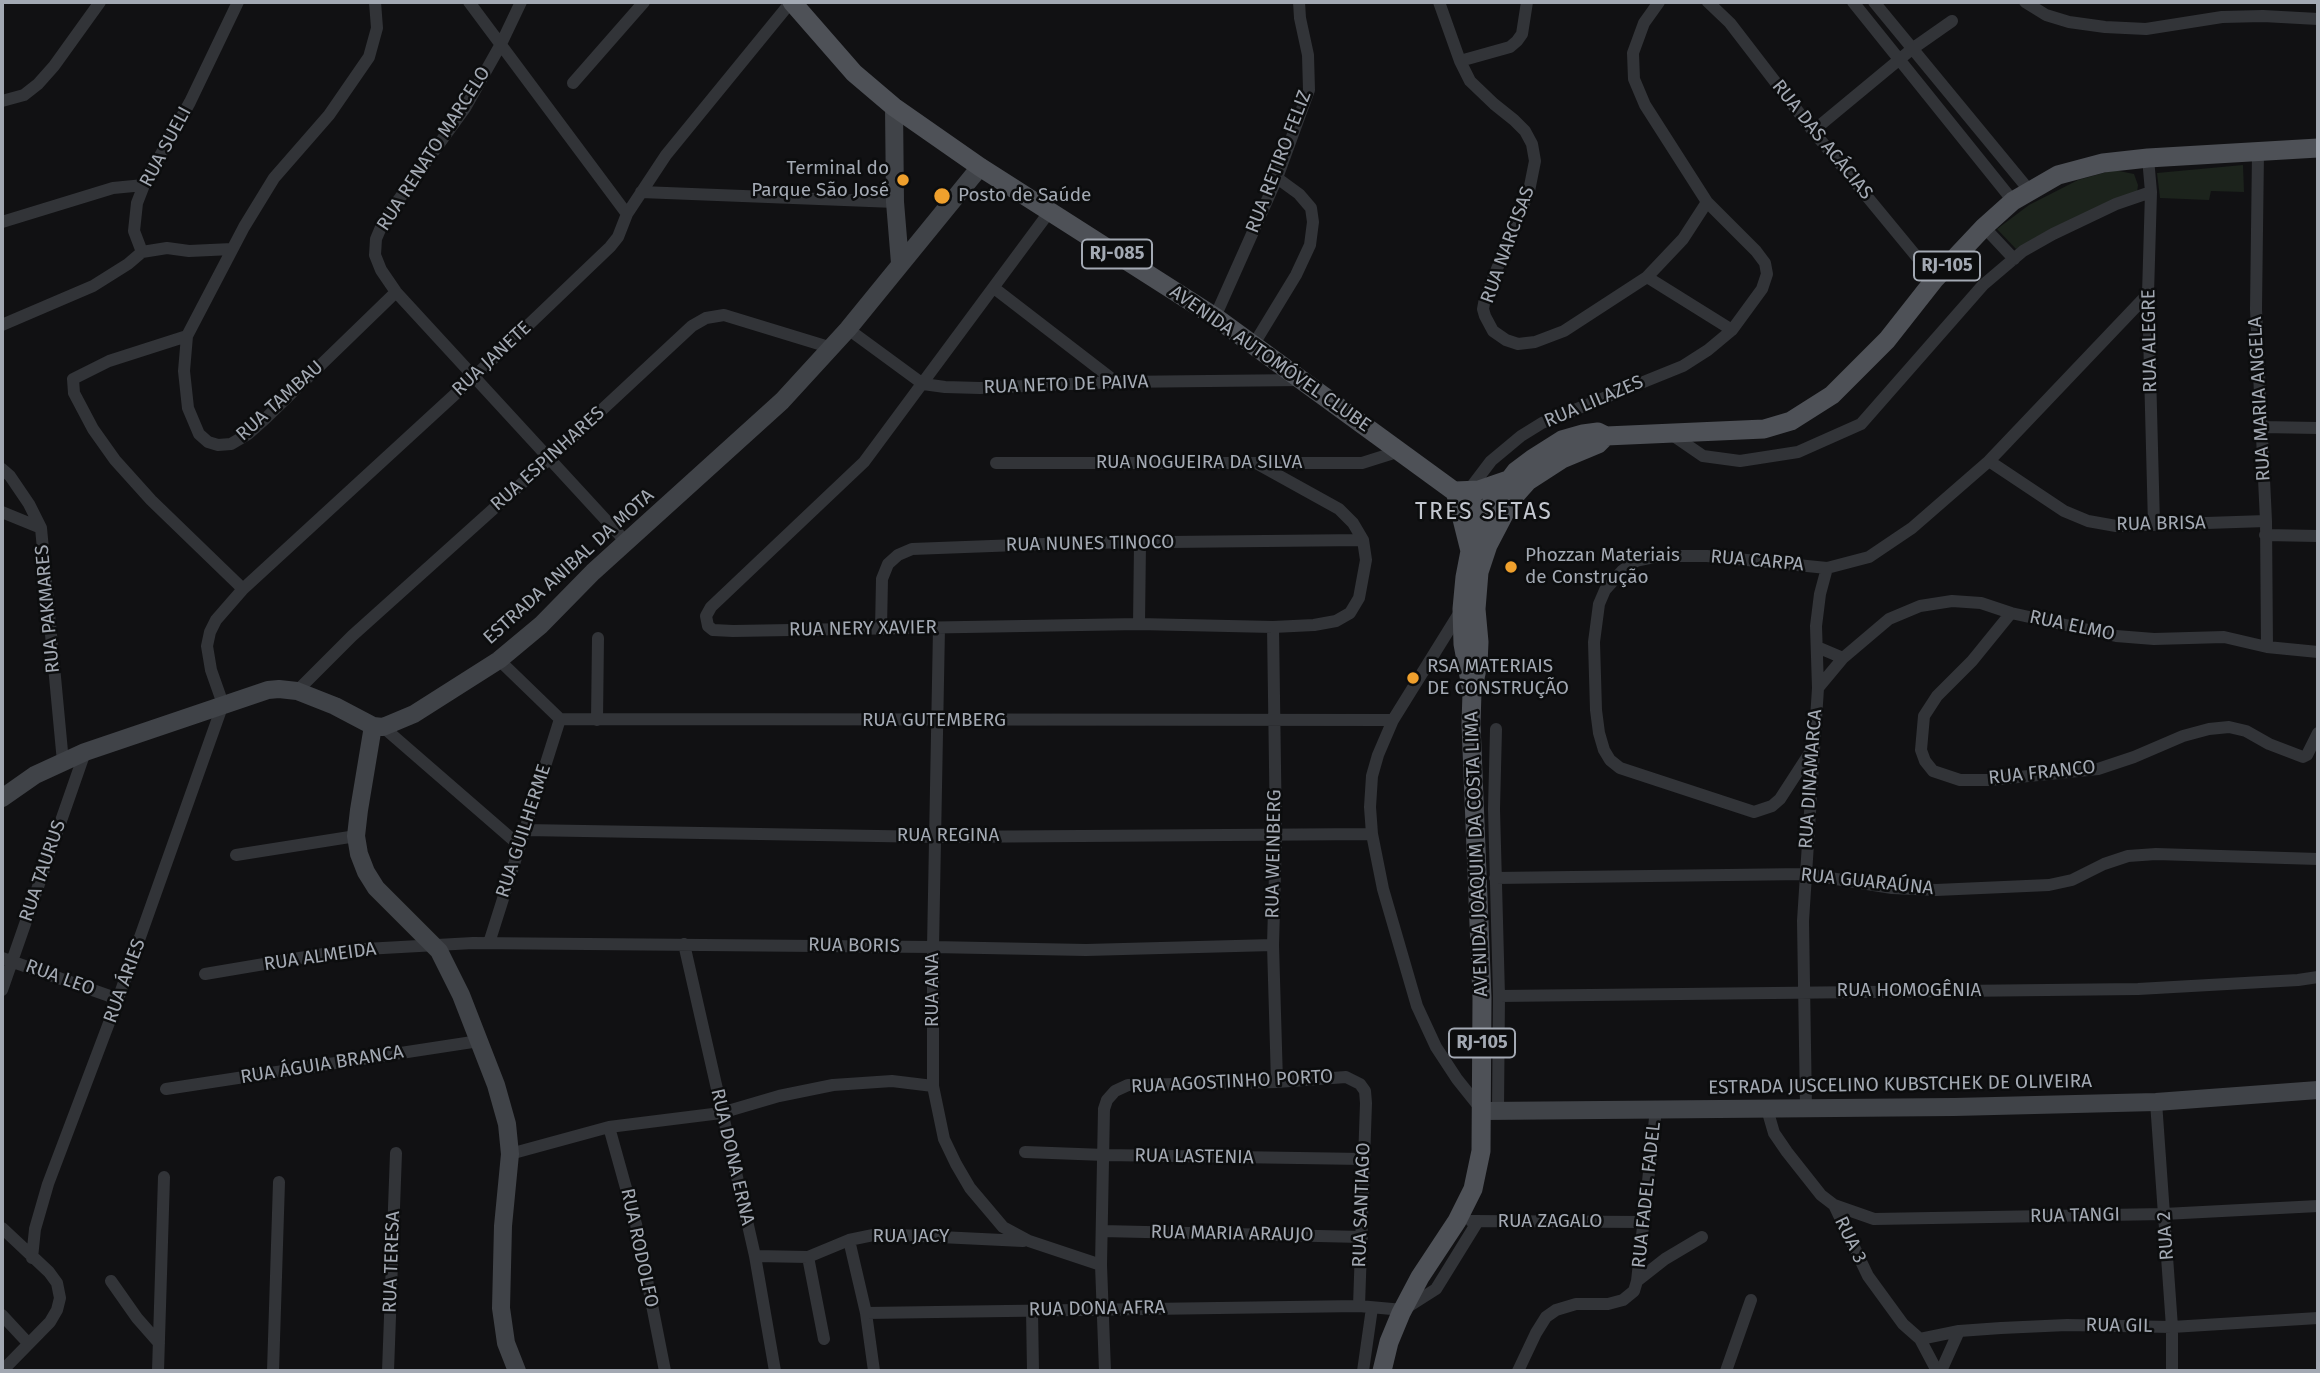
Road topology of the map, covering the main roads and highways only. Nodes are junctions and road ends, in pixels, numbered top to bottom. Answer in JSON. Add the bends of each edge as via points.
{"nodes":[{"id":1,"x":792,"y":2,"type":"edge"},
{"id":2,"x":2318,"y":148,"type":"edge"},
{"id":3,"x":1510,"y":489,"type":"junction"},
{"id":4,"x":1462,"y":491,"type":"junction"},
{"id":5,"x":1484,"y":513,"type":"junction"},
{"id":6,"x":1479,"y":548,"type":"junction"},
{"id":7,"x":1472,"y":692,"type":"junction"},
{"id":8,"x":1382,"y":1371,"type":"edge"}],
"edges":[{"from":1,"to":4,"type":"main road","name":"AVENIDA AUTOMÓVEL CLUBE","number":"RJ-085","via":[[854,73],[894,107],[1215,317]]},
{"from":2,"to":3,"type":"main road","name":"AVENIDA JOAQUIM DA COSTA LIMA","number":"RJ-105","via":[[2148,158],[2058,175],[2021,195],[1984,227],[1887,340],[1814,408],[1764,429],[1606,436]]},
{"from":3,"to":4,"type":"main road","via":[[1494,486]]},
{"from":3,"to":5,"type":"main road"},
{"from":3,"to":6,"type":"main road","name":"AVENIDA JOAQUIM DA COSTA LIMA","number":"RJ-105"},
{"from":4,"to":5,"type":"main road","name":"AVENIDA AUTOMÓVEL CLUBE","number":"RJ-085"},
{"from":4,"to":6,"type":"main road"},
{"from":5,"to":6,"type":"main road"},
{"from":6,"to":7,"type":"main road","name":"AVENIDA JOAQUIM DA COSTA LIMA","number":"RJ-105","via":[[1478,664]]},
{"from":6,"to":7,"type":"main road","name":"AVENIDA JOAQUIM DA COSTA LIMA","number":"RJ-105","via":[[1465,576],[1462,609]]},
{"from":7,"to":8,"type":"main road","name":"AVENIDA JOAQUIM DA COSTA LIMA","number":"RJ-105","via":[[1484,811],[1482,998],[1491,1111],[1473,1189],[1403,1310]]}]}
